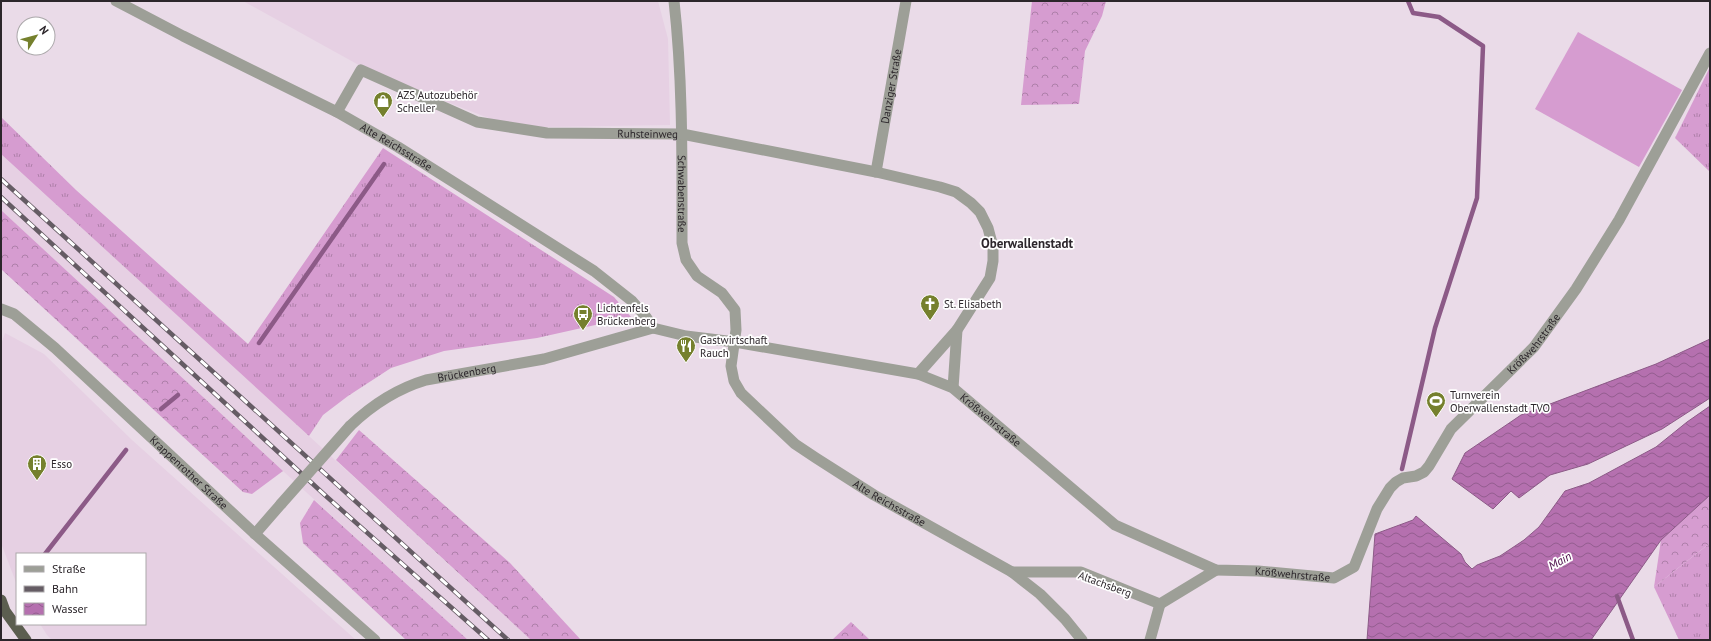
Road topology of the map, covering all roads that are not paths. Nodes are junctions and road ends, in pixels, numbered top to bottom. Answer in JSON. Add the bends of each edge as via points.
{"nodes":[{"id":1,"x":116,"y":1,"type":"edge"},
{"id":2,"x":674,"y":1,"type":"edge"},
{"id":3,"x":906,"y":1,"type":"edge"},
{"id":4,"x":1710,"y":54,"type":"edge"},
{"id":5,"x":337,"y":112,"type":"junction"},
{"id":6,"x":682,"y":134,"type":"junction"},
{"id":7,"x":876,"y":172,"type":"junction"},
{"id":8,"x":1,"y":309,"type":"edge"},
{"id":9,"x":653,"y":328,"type":"junction"},
{"id":10,"x":957,"y":330,"type":"junction"},
{"id":11,"x":735,"y":342,"type":"junction"},
{"id":12,"x":918,"y":374,"type":"junction"},
{"id":13,"x":953,"y":388,"type":"junction"},
{"id":14,"x":255,"y":534,"type":"junction"},
{"id":15,"x":1216,"y":570,"type":"junction"},
{"id":16,"x":1012,"y":572,"type":"junction"},
{"id":17,"x":1,"y":600,"type":"edge"},
{"id":18,"x":1160,"y":604,"type":"junction"},
{"id":19,"x":26,"y":640,"type":"edge"},
{"id":20,"x":375,"y":640,"type":"edge"},
{"id":21,"x":1082,"y":640,"type":"edge"},
{"id":22,"x":1150,"y":640,"type":"edge"}],
"edges":[{"from":1,"to":5,"type":"street","name":"Alte Reichsstraße"},
{"from":2,"to":6,"type":"street","name":"Schwabenstraße"},
{"from":3,"to":7,"type":"street","name":"Danziger Straße"},
{"from":4,"to":15,"type":"street","name":"Krößwehrstraße","via":[[1619,220],[1576,289],[1534,347],[1452,429],[1424,472],[1403,478],[1390,488],[1377,509],[1354,567],[1334,578]]},
{"from":5,"to":6,"type":"street","name":"Ruhsteinweg","via":[[361,70],[477,122],[547,133]]},
{"from":5,"to":9,"type":"street","name":"Alte Reichsstraße","via":[[398,147],[594,271],[632,301]]},
{"from":6,"to":7,"type":"street","name":"Ruhsteinweg"},
{"from":6,"to":11,"type":"street","name":"Schwabenstraße","via":[[682,243],[686,260],[697,276],[722,293],[735,310]]},
{"from":7,"to":10,"type":"street","name":"Ruhsteinweg","via":[[956,192],[980,212],[993,247],[990,278]]},
{"from":8,"to":14,"type":"street","name":"Krappenrother Straße","via":[[14,314],[55,348]]},
{"from":9,"to":11,"type":"street","name":"Brückenberg","via":[[686,336]]},
{"from":9,"to":14,"type":"street","name":"Brückenberg","bridge":true,"via":[[544,359],[426,380],[378,401],[350,426]]},
{"from":10,"to":12,"type":"street"},
{"from":10,"to":13,"type":"street"},
{"from":11,"to":12,"type":"street","name":"Krößwehrstraße"},
{"from":11,"to":16,"type":"street","name":"Alte Reichsstraße","via":[[731,366],[734,381],[741,393],[795,444],[874,495]]},
{"from":12,"to":13,"type":"street","name":"Krößwehrstraße"},
{"from":13,"to":15,"type":"street","name":"Krößwehrstraße","via":[[1115,525]]},
{"from":14,"to":20,"type":"street","name":"Krappenrother Straße"},
{"from":15,"to":18,"type":"street"},
{"from":16,"to":18,"type":"street","name":"Altachsberg","via":[[1081,572]]},
{"from":16,"to":21,"type":"street","name":"Alte Reichsstraße","via":[[1040,594]]},
{"from":17,"to":19,"type":"highway"},
{"from":18,"to":22,"type":"street"}]}
